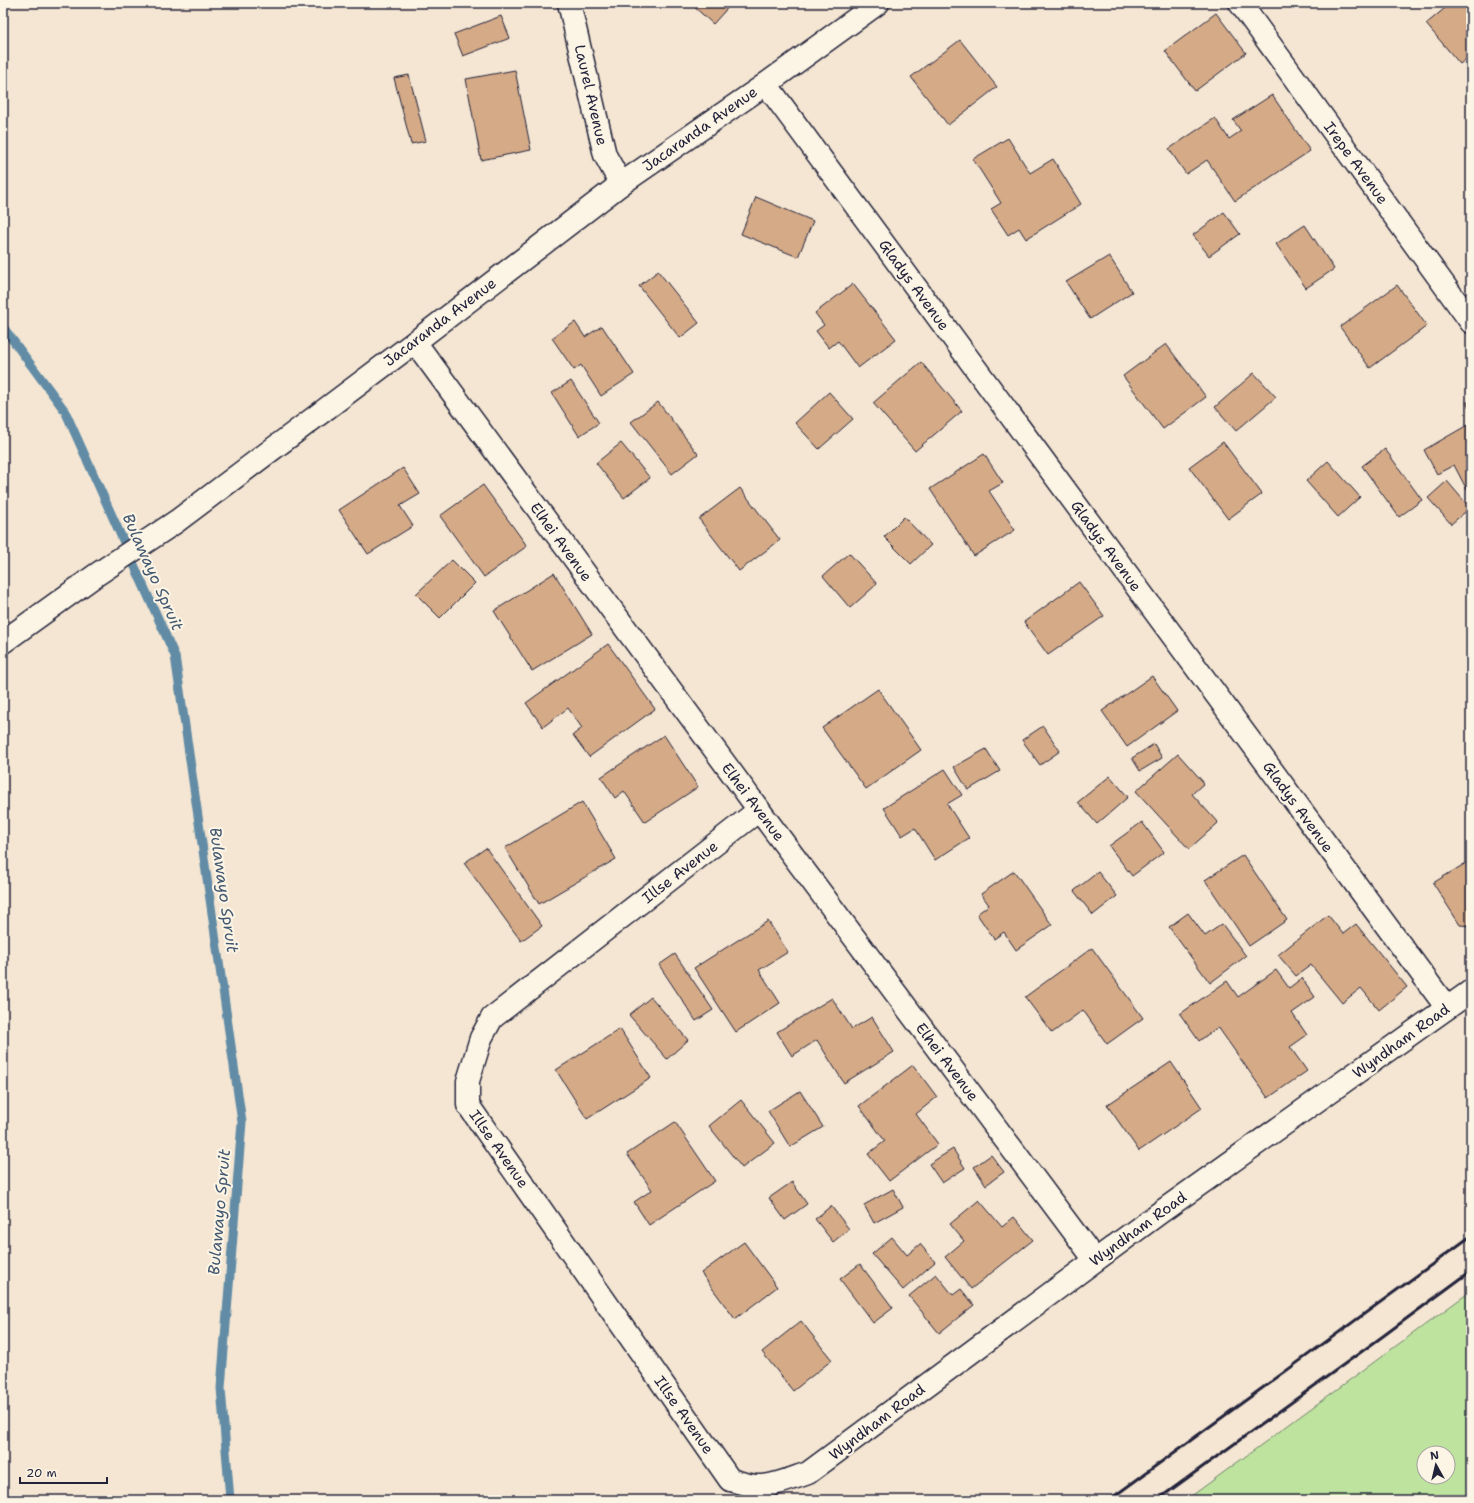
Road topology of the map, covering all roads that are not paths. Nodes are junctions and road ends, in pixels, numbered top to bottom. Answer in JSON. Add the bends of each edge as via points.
{"nodes":[{"id":1,"x":569,"y":3,"type":"edge"},
{"id":2,"x":878,"y":3,"type":"edge"},
{"id":3,"x":1240,"y":3,"type":"edge"},
{"id":4,"x":766,"y":84,"type":"junction"},
{"id":5,"x":621,"y":184,"type":"junction"},
{"id":6,"x":1471,"y":322,"type":"edge"},
{"id":7,"x":414,"y":342,"type":"junction"},
{"id":8,"x":3,"y":642,"type":"edge"},
{"id":9,"x":759,"y":810,"type":"junction"},
{"id":10,"x":1471,"y":991,"type":"edge"},
{"id":11,"x":1446,"y":1008,"type":"junction"},
{"id":12,"x":1095,"y":1260,"type":"junction"},
{"id":13,"x":808,"y":1473,"type":"joint"}],
"edges":[{"from":1,"to":5,"type":"street","name":"Laurel Avenue","via":[[605,155]]},
{"from":2,"to":4,"type":"street","name":"Jacaranda Avenue"},
{"from":3,"to":6,"type":"street","name":"Irepe Avenue"},
{"from":4,"to":5,"type":"street","name":"Jacaranda Avenue"},
{"from":4,"to":11,"type":"street","name":"Gladys Avenue"},
{"from":5,"to":7,"type":"street","name":"Jacaranda Avenue"},
{"from":7,"to":8,"type":"street","name":"Jacaranda Avenue","via":[[177,521]]},
{"from":7,"to":9,"type":"street","name":"Elhei Avenue"},
{"from":9,"to":12,"type":"street","name":"Elhei Avenue"},
{"from":9,"to":13,"type":"street","name":"Illse Avenue","via":[[492,1018],[481,1038],[468,1080],[468,1105],[730,1480],[761,1486]]},
{"from":10,"to":11,"type":"street","name":"Wyndham Road"},
{"from":11,"to":12,"type":"street","name":"Wyndham Road"},
{"from":12,"to":13,"type":"street","name":"Wyndham Road"}]}
